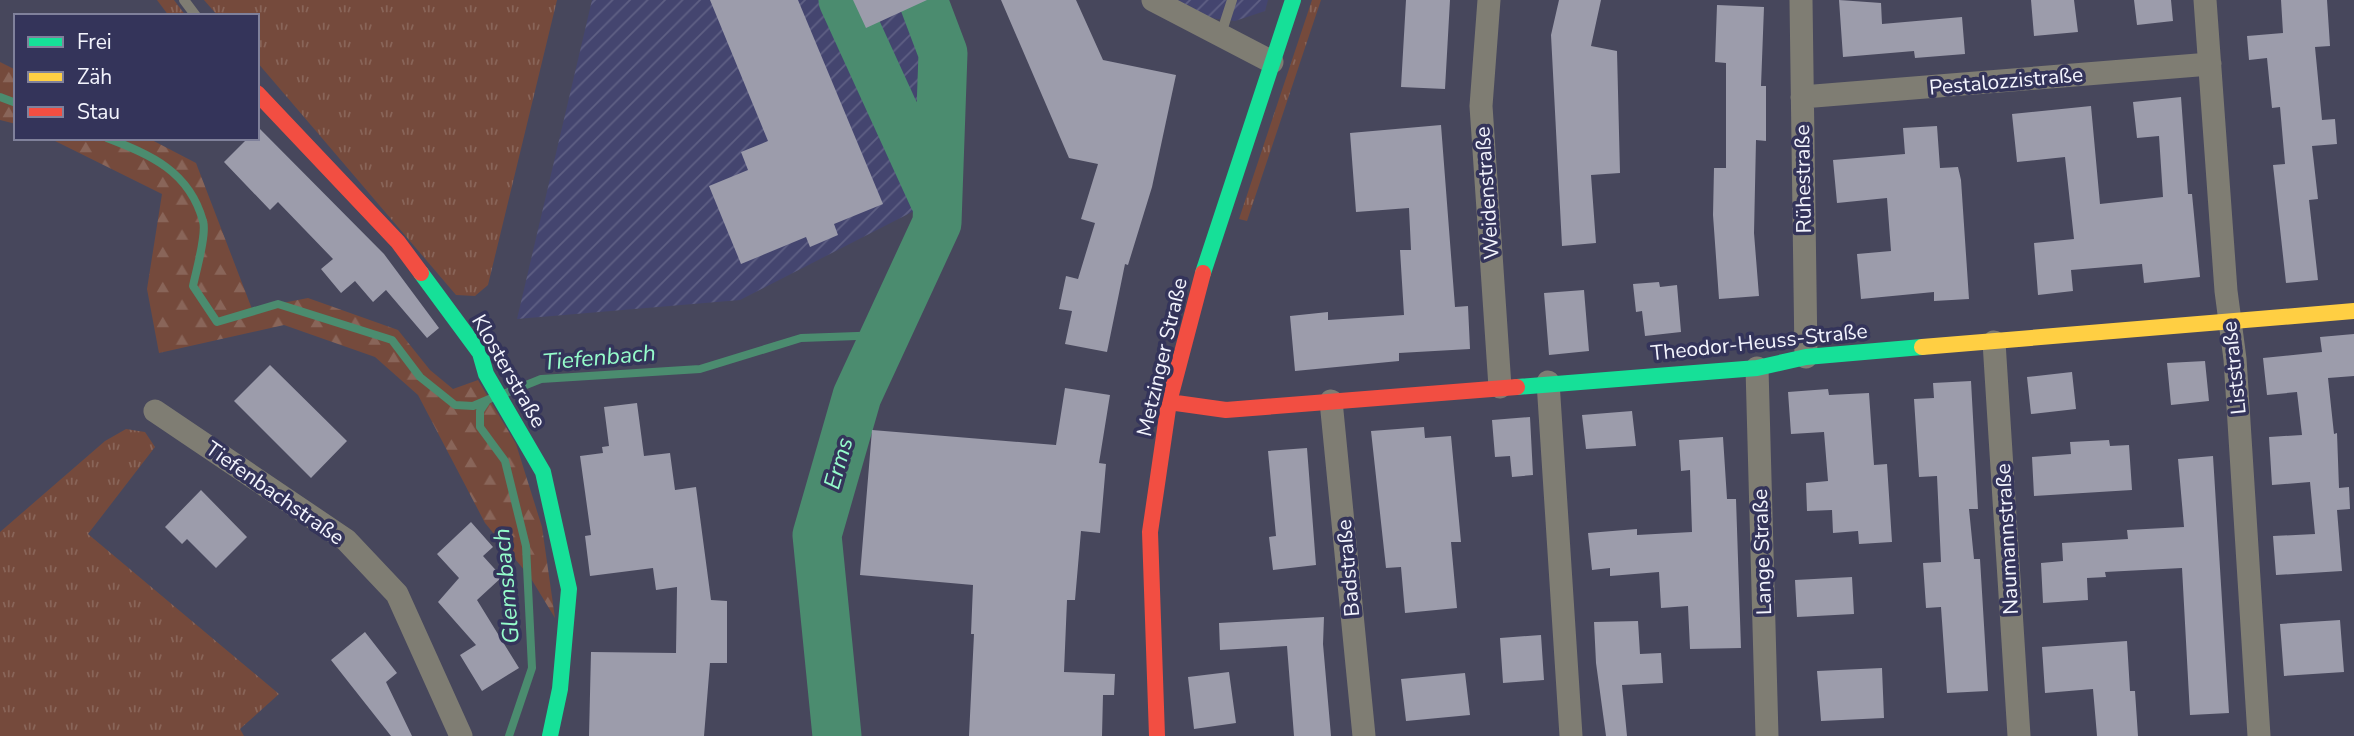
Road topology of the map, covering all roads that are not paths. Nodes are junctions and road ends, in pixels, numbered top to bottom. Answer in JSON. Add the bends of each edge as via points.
{"nodes":[{"id":1,"x":1153,"y":0,"type":"edge"},
{"id":2,"x":1232,"y":0,"type":"edge"},
{"id":3,"x":1293,"y":0,"type":"edge"},
{"id":4,"x":1489,"y":0,"type":"edge"},
{"id":5,"x":1801,"y":0,"type":"edge"},
{"id":6,"x":2205,"y":0,"type":"edge"},
{"id":7,"x":1220,"y":37,"type":"junction"},
{"id":8,"x":1272,"y":62,"type":"junction"},
{"id":9,"x":2210,"y":64,"type":"junction"},
{"id":10,"x":259,"y":95,"type":"edge"},
{"id":11,"x":1802,"y":97,"type":"junction"},
{"id":12,"x":2354,"y":311,"type":"edge"},
{"id":13,"x":2230,"y":321,"type":"junction"},
{"id":14,"x":1994,"y":342,"type":"junction"},
{"id":15,"x":1806,"y":358,"type":"junction"},
{"id":16,"x":1757,"y":368,"type":"junction"},
{"id":17,"x":1548,"y":382,"type":"junction"},
{"id":18,"x":1500,"y":387,"type":"junction"},
{"id":19,"x":1331,"y":401,"type":"junction"},
{"id":20,"x":1169,"y":402,"type":"junction"},
{"id":21,"x":155,"y":411,"type":"dead end"},
{"id":22,"x":461,"y":736,"type":"edge"},
{"id":23,"x":550,"y":736,"type":"edge"},
{"id":24,"x":1157,"y":736,"type":"edge"},
{"id":25,"x":1364,"y":736,"type":"edge"},
{"id":26,"x":1571,"y":736,"type":"edge"},
{"id":27,"x":1767,"y":736,"type":"edge"},
{"id":28,"x":2019,"y":736,"type":"edge"},
{"id":29,"x":2259,"y":736,"type":"edge"}],
"edges":[{"from":1,"to":7,"type":"street"},
{"from":2,"to":7,"type":"lane"},
{"from":3,"to":8,"type":"street","name":"Metzinger Straße"},
{"from":4,"to":18,"type":"street","name":"Weidenstraße","via":[[1481,106]]},
{"from":5,"to":11,"type":"street","name":"Rühestraße"},
{"from":6,"to":9,"type":"street","name":"Liststraße"},
{"from":7,"to":8,"type":"street"},
{"from":8,"to":20,"type":"street","name":"Metzinger Straße","via":[[1189,319]]},
{"from":9,"to":11,"type":"street","name":"Pestalozzistraße"},
{"from":9,"to":13,"type":"street","name":"Liststraße"},
{"from":10,"to":23,"type":"street","name":"Klosterstraße","via":[[398,242],[480,353],[486,374],[543,472],[569,589],[560,690]]},
{"from":11,"to":15,"type":"street","name":"Rühestraße"},
{"from":12,"to":13,"type":"street","name":"Theodor-Heuss-Straße"},
{"from":13,"to":14,"type":"street","name":"Theodor-Heuss-Straße"},
{"from":13,"to":29,"type":"street","name":"Liststraße"},
{"from":14,"to":15,"type":"street","name":"Theodor-Heuss-Straße"},
{"from":14,"to":28,"type":"street","name":"Naumannstraße"},
{"from":15,"to":16,"type":"street","name":"Theodor-Heuss-Straße"},
{"from":16,"to":17,"type":"street","name":"Theodor-Heuss-Straße"},
{"from":16,"to":27,"type":"street","name":"Lange Straße"},
{"from":17,"to":18,"type":"street","name":"Theodor-Heuss-Straße"},
{"from":17,"to":26,"type":"street"},
{"from":18,"to":19,"type":"street","name":"Theodor-Heuss-Straße"},
{"from":19,"to":20,"type":"street","name":"Theodor-Heuss-Straße","via":[[1226,410]]},
{"from":19,"to":25,"type":"street","name":"Badstraße"},
{"from":20,"to":24,"type":"street","name":"Metzinger Straße","via":[[1150,532]]},
{"from":21,"to":22,"type":"street","name":"Tiefenbachstraße","via":[[346,540],[397,594]]}]}
